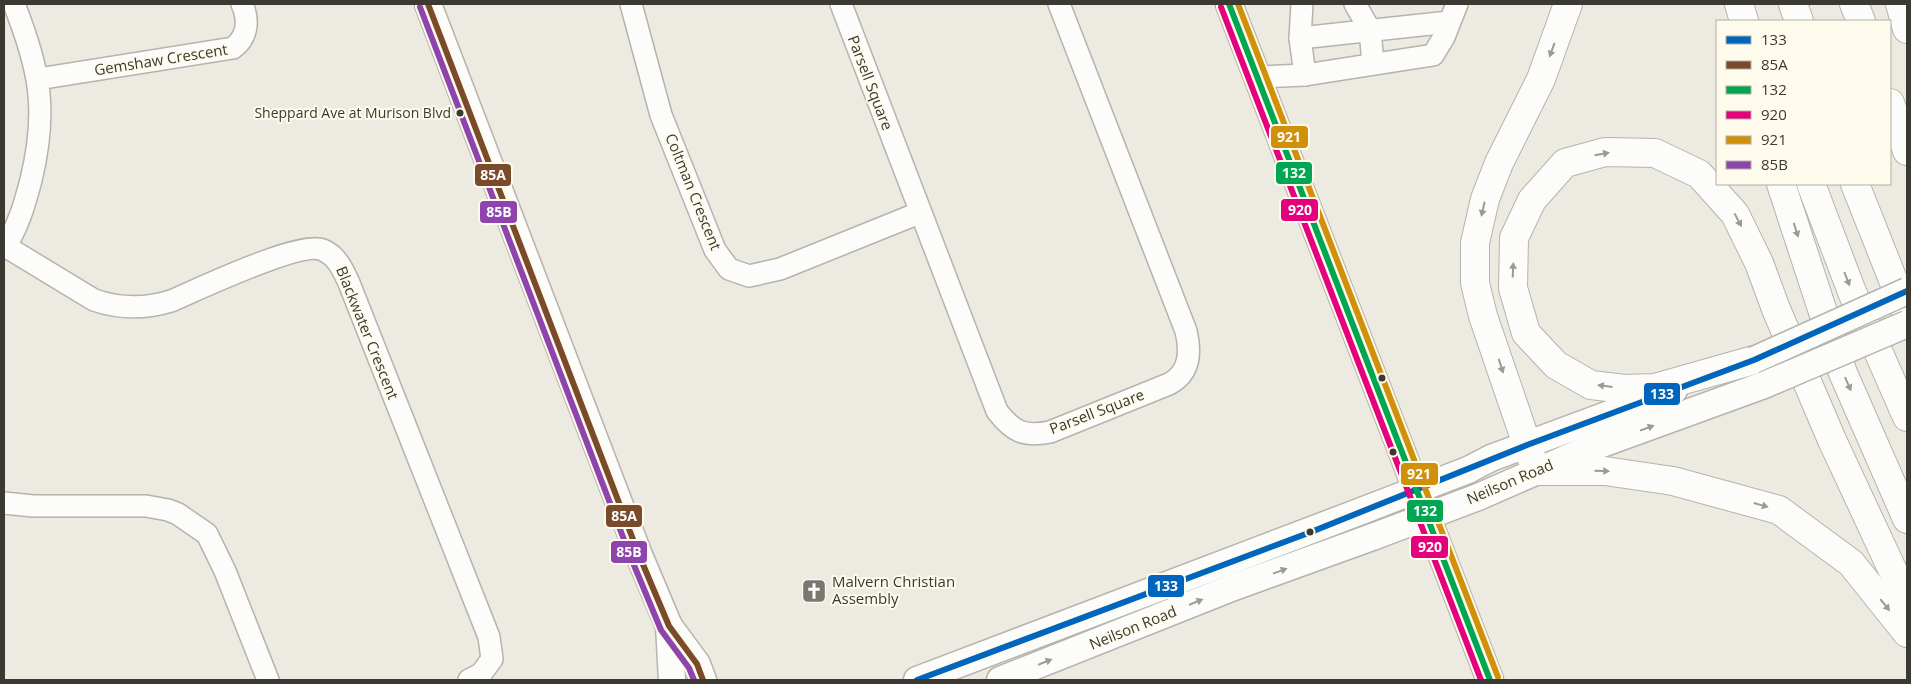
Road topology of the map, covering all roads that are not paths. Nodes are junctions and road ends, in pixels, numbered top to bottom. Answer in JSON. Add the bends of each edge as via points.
{"nodes":[{"id":1,"x":14,"y":4,"type":"edge"},
{"id":2,"x":242,"y":4,"type":"edge"},
{"id":3,"x":428,"y":4,"type":"edge"},
{"id":4,"x":631,"y":4,"type":"edge"},
{"id":5,"x":840,"y":4,"type":"edge"},
{"id":6,"x":1059,"y":4,"type":"edge"},
{"id":7,"x":1229,"y":4,"type":"edge"},
{"id":8,"x":1302,"y":4,"type":"edge"},
{"id":9,"x":1355,"y":4,"type":"edge"},
{"id":10,"x":1568,"y":4,"type":"edge"},
{"id":11,"x":1739,"y":4,"type":"edge"},
{"id":12,"x":1793,"y":4,"type":"edge"},
{"id":13,"x":1854,"y":4,"type":"edge"},
{"id":14,"x":1900,"y":4,"type":"edge"},
{"id":15,"x":1453,"y":13,"type":"edge"},
{"id":16,"x":1744,"y":20,"type":"edge"},
{"id":17,"x":1799,"y":20,"type":"edge"},
{"id":18,"x":1861,"y":20,"type":"edge"},
{"id":19,"x":1907,"y":29,"type":"edge"},
{"id":20,"x":1370,"y":30,"type":"junction"},
{"id":21,"x":1300,"y":38,"type":"junction"},
{"id":22,"x":1373,"y":64,"type":"junction"},
{"id":23,"x":1305,"y":75,"type":"junction"},
{"id":24,"x":1258,"y":77,"type":"junction"},
{"id":25,"x":38,"y":79,"type":"junction"},
{"id":26,"x":1891,"y":105,"type":"edge"},
{"id":27,"x":1907,"y":151,"type":"edge"},
{"id":28,"x":1781,"y":185,"type":"edge"},
{"id":29,"x":1811,"y":185,"type":"edge"},
{"id":30,"x":1856,"y":185,"type":"edge"},
{"id":31,"x":920,"y":213,"type":"junction"},
{"id":32,"x":4,"y":247,"type":"edge"},
{"id":33,"x":1907,"y":291,"type":"edge"},
{"id":34,"x":1907,"y":315,"type":"edge"},
{"id":35,"x":1907,"y":324,"type":"edge"},
{"id":36,"x":1759,"y":373,"type":"junction"},
{"id":37,"x":1907,"y":417,"type":"edge"},
{"id":38,"x":1527,"y":444,"type":"junction"},
{"id":39,"x":1536,"y":471,"type":"junction"},
{"id":40,"x":4,"y":503,"type":"edge"},
{"id":41,"x":1907,"y":519,"type":"edge"},
{"id":42,"x":1907,"y":595,"type":"edge"},
{"id":43,"x":669,"y":626,"type":"junction"},
{"id":44,"x":1907,"y":633,"type":"edge"},
{"id":45,"x":956,"y":673,"type":"edge"},
{"id":46,"x":268,"y":680,"type":"edge"},
{"id":47,"x":469,"y":680,"type":"edge"},
{"id":48,"x":672,"y":680,"type":"edge"},
{"id":49,"x":703,"y":680,"type":"edge"},
{"id":50,"x":917,"y":680,"type":"edge"},
{"id":51,"x":1000,"y":680,"type":"edge"},
{"id":52,"x":1490,"y":680,"type":"edge"}],
"edges":[{"from":1,"to":25,"type":"street"},
{"from":2,"to":25,"type":"street","name":"Gemshaw Crescent","via":[[247,23],[245,36],[233,48]]},
{"from":3,"to":43,"type":"main road"},
{"from":4,"to":31,"type":"street","name":"Coltman Crescent","via":[[661,115],[715,250],[729,269],[748,276],[780,269]]},
{"from":5,"to":31,"type":"street","name":"Parsell Square"},
{"from":6,"to":31,"type":"street","name":"Parsell Square","via":[[1186,331],[1189,351],[1185,369],[1169,384],[1050,432],[1033,435],[1018,431],[997,411]]},
{"from":7,"to":24,"type":"main road"},
{"from":8,"to":21,"type":"street"},
{"from":9,"to":20,"type":"street"},
{"from":10,"to":38,"type":"highway","one_way":true,"via":[[1541,79],[1499,163],[1485,199],[1475,244],[1475,283],[1483,316]]},
{"from":11,"to":16,"type":"highway"},
{"from":12,"to":17,"type":"highway"},
{"from":13,"to":18,"type":"highway"},
{"from":14,"to":19,"type":"highway"},
{"from":15,"to":20,"type":"street"},
{"from":15,"to":22,"type":"street","via":[[1444,38],[1433,55]]},
{"from":20,"to":21,"type":"street"},
{"from":20,"to":22,"type":"street"},
{"from":21,"to":23,"type":"street"},
{"from":22,"to":23,"type":"street"},
{"from":23,"to":24,"type":"street"},
{"from":24,"to":52,"type":"main road"},
{"from":25,"to":32,"type":"street","via":[[41,119],[37,154],[22,212]]},
{"from":26,"to":27,"type":"highway"},
{"from":28,"to":41,"type":"highway","one_way":true,"via":[[1843,373]]},
{"from":29,"to":37,"type":"highway","one_way":true,"via":[[1852,292]]},
{"from":30,"to":34,"type":"highway"},
{"from":32,"to":47,"type":"street","name":"Blackwater Crescent","via":[[94,300],[139,307],[170,301],[286,254],[313,248],[338,261],[490,642],[492,659],[481,674]]},
{"from":33,"to":36,"type":"main road","name":"Neilson Road","bridge":true},
{"from":35,"to":36,"type":"main road","name":"Neilson Road","bridge":true},
{"from":36,"to":38,"type":"main road","name":"Neilson Road"},
{"from":39,"to":36,"type":"main road","name":"Neilson Road","one_way":true},
{"from":36,"to":42,"type":"highway","one_way":true,"via":[[1655,388],[1591,385],[1556,365],[1526,333],[1513,288],[1514,238],[1532,200],[1565,163],[1605,152],[1655,153],[1699,174],[1735,214],[1759,263],[1832,440]]},
{"from":38,"to":39,"type":"highway"},
{"from":38,"to":45,"type":"main road","name":"Neilson Road","bridge":true},
{"from":39,"to":44,"type":"highway","one_way":true,"via":[[1605,471],[1673,481],[1779,510],[1851,563]]},
{"from":51,"to":39,"type":"main road","name":"Neilson Road","one_way":true,"bridge":true,"via":[[1234,587],[1478,497]]},
{"from":40,"to":46,"type":"street","via":[[146,506],[168,510],[207,534]]},
{"from":43,"to":48,"type":"main road"},
{"from":43,"to":49,"type":"main road","via":[[697,664]]},
{"from":45,"to":50,"type":"main road","name":"Neilson Road"}]}
